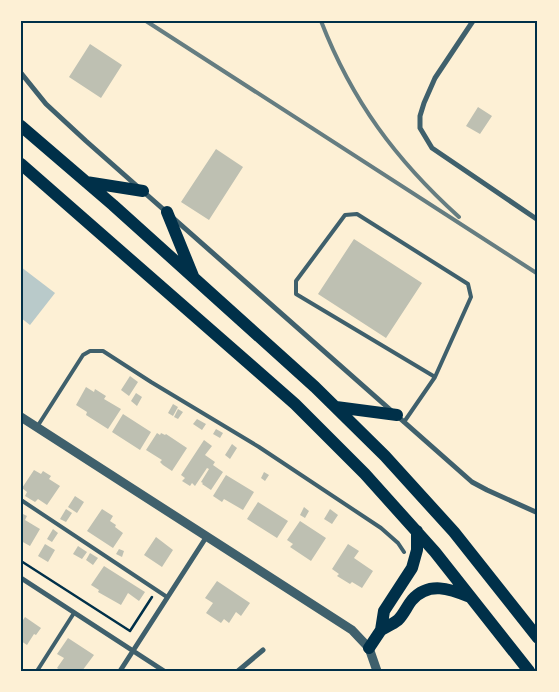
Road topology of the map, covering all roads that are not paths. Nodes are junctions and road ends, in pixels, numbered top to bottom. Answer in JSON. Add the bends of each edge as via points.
{"nodes":[{"id":1,"x":472,"y":21,"type":"edge"},
{"id":2,"x":21,"y":73,"type":"edge"},
{"id":3,"x":21,"y":126,"type":"edge"},
{"id":4,"x":21,"y":164,"type":"edge"},
{"id":5,"x":86,"y":182,"type":"junction"},
{"id":6,"x":143,"y":190,"type":"junction"},
{"id":7,"x":167,"y":212,"type":"junction"},
{"id":8,"x":538,"y":220,"type":"edge"},
{"id":9,"x":194,"y":278,"type":"junction"},
{"id":10,"x":435,"y":377,"type":"junction"},
{"id":11,"x":336,"y":407,"type":"junction"},
{"id":12,"x":21,"y":416,"type":"edge"},
{"id":13,"x":400,"y":419,"type":"junction"},
{"id":14,"x":37,"y":426,"type":"junction"},
{"id":15,"x":21,"y":500,"type":"edge"},
{"id":16,"x":538,"y":513,"type":"edge"},
{"id":17,"x":417,"y":532,"type":"junction"},
{"id":18,"x":206,"y":536,"type":"junction"},
{"id":19,"x":404,"y":552,"type":"dead end"},
{"id":20,"x":21,"y":578,"type":"edge"},
{"id":21,"x":167,"y":597,"type":"junction"},
{"id":22,"x":472,"y":597,"type":"junction"},
{"id":23,"x":74,"y":613,"type":"junction"},
{"id":24,"x":381,"y":630,"type":"junction"},
{"id":25,"x":538,"y":638,"type":"edge"},
{"id":26,"x":369,"y":648,"type":"junction"},
{"id":27,"x":133,"y":650,"type":"junction"},
{"id":28,"x":263,"y":650,"type":"dead end"},
{"id":29,"x":37,"y":671,"type":"edge"},
{"id":30,"x":120,"y":671,"type":"edge"},
{"id":31,"x":164,"y":671,"type":"edge"},
{"id":32,"x":238,"y":671,"type":"edge"},
{"id":33,"x":377,"y":671,"type":"edge"},
{"id":34,"x":529,"y":671,"type":"edge"}],
"edges":[{"from":1,"to":8,"type":"street","via":[[436,78],[420,116],[420,128],[432,148]]},
{"from":2,"to":6,"type":"street","via":[[46,104]]},
{"from":3,"to":5,"type":"main road"},
{"from":4,"to":17,"type":"main road","via":[[295,404]]},
{"from":5,"to":6,"type":"main road"},
{"from":5,"to":9,"type":"main road"},
{"from":6,"to":7,"type":"street"},
{"from":7,"to":9,"type":"main road"},
{"from":7,"to":13,"type":"street"},
{"from":9,"to":11,"type":"main road"},
{"from":10,"to":10,"type":"lane","via":[[471,297],[468,284],[357,214],[345,215],[296,281],[296,294]]},
{"from":10,"to":13,"type":"lane"},
{"from":11,"to":13,"type":"main road"},
{"from":11,"to":25,"type":"main road","via":[[454,532]]},
{"from":12,"to":14,"type":"street"},
{"from":13,"to":16,"type":"street","via":[[472,482]]},
{"from":14,"to":18,"type":"street"},
{"from":14,"to":19,"type":"lane","via":[[83,355],[90,351],[103,351],[259,447],[381,528]]},
{"from":15,"to":21,"type":"lane"},
{"from":17,"to":22,"type":"main road"},
{"from":17,"to":24,"type":"main road","via":[[412,568],[384,611]]},
{"from":18,"to":21,"type":"street"},
{"from":18,"to":26,"type":"street","via":[[352,630]]},
{"from":20,"to":23,"type":"street"},
{"from":21,"to":27,"type":"street"},
{"from":22,"to":24,"type":"main road","via":[[432,587],[419,593],[398,620]]},
{"from":22,"to":34,"type":"main road"},
{"from":23,"to":27,"type":"street"},
{"from":23,"to":29,"type":"lane"},
{"from":24,"to":26,"type":"main road"},
{"from":26,"to":33,"type":"street"},
{"from":27,"to":30,"type":"street"},
{"from":27,"to":31,"type":"street"},
{"from":28,"to":32,"type":"street"}]}
